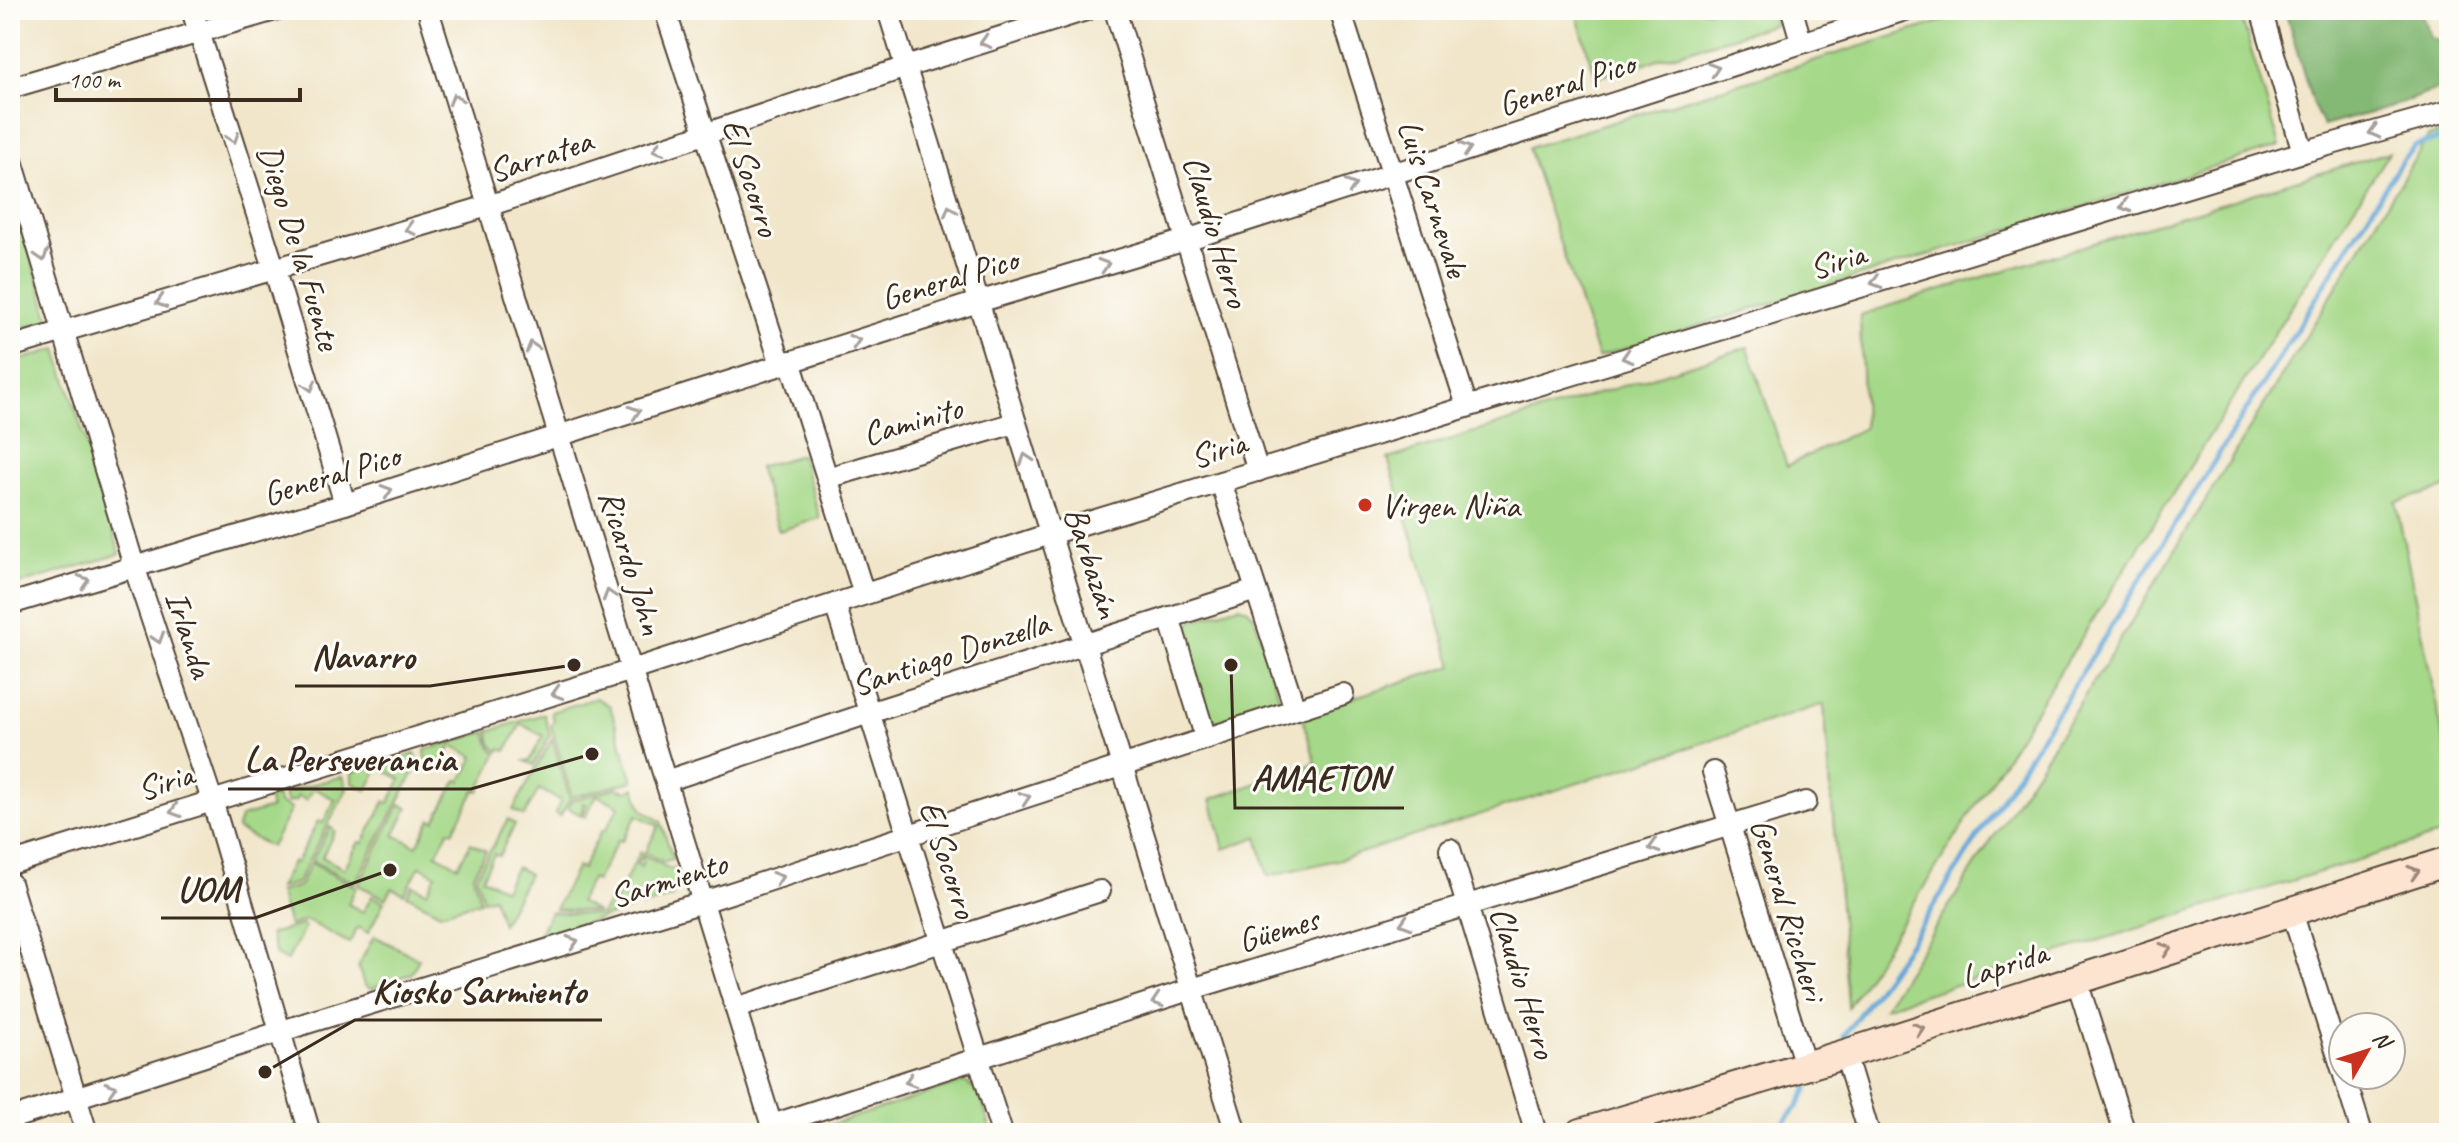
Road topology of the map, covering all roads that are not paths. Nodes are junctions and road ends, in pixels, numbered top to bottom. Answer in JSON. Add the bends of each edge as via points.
{"nodes":[{"id":1,"x":192,"y":10,"type":"edge"},
{"id":2,"x":275,"y":10,"type":"edge"},
{"id":3,"x":428,"y":10,"type":"edge"},
{"id":4,"x":665,"y":10,"type":"edge"},
{"id":5,"x":888,"y":10,"type":"edge"},
{"id":6,"x":1086,"y":10,"type":"edge"},
{"id":7,"x":1115,"y":10,"type":"edge"},
{"id":8,"x":1340,"y":10,"type":"edge"},
{"id":9,"x":1792,"y":10,"type":"edge"},
{"id":10,"x":1905,"y":10,"type":"edge"},
{"id":11,"x":2261,"y":10,"type":"edge"},
{"id":12,"x":199,"y":33,"type":"junction"},
{"id":13,"x":1801,"y":41,"type":"junction"},
{"id":14,"x":906,"y":67,"type":"junction"},
{"id":15,"x":10,"y":88,"type":"edge"},
{"id":16,"x":2449,"y":111,"type":"edge"},
{"id":17,"x":704,"y":134,"type":"junction"},
{"id":18,"x":2303,"y":152,"type":"junction"},
{"id":19,"x":10,"y":154,"type":"edge"},
{"id":20,"x":1392,"y":172,"type":"junction"},
{"id":21,"x":488,"y":206,"type":"junction"},
{"id":22,"x":1186,"y":240,"type":"junction"},
{"id":23,"x":274,"y":268,"type":"junction"},
{"id":24,"x":978,"y":302,"type":"junction"},
{"id":25,"x":65,"y":331,"type":"junction"},
{"id":26,"x":10,"y":347,"type":"edge"},
{"id":27,"x":786,"y":363,"type":"junction"},
{"id":28,"x":1467,"y":406,"type":"junction"},
{"id":29,"x":1015,"y":423,"type":"junction"},
{"id":30,"x":559,"y":437,"type":"junction"},
{"id":31,"x":1258,"y":471,"type":"junction"},
{"id":32,"x":827,"y":478,"type":"junction"},
{"id":33,"x":1221,"y":482,"type":"junction"},
{"id":34,"x":345,"y":504,"type":"junction"},
{"id":35,"x":1050,"y":534,"type":"junction"},
{"id":36,"x":134,"y":566,"type":"junction"},
{"id":37,"x":1256,"y":590,"type":"junction"},
{"id":38,"x":864,"y":594,"type":"junction"},
{"id":39,"x":10,"y":604,"type":"edge"},
{"id":40,"x":835,"y":604,"type":"junction"},
{"id":41,"x":1169,"y":617,"type":"junction"},
{"id":42,"x":1085,"y":643,"type":"junction"},
{"id":43,"x":632,"y":670,"type":"junction"},
{"id":44,"x":1343,"y":694,"type":"dead end"},
{"id":45,"x":1295,"y":709,"type":"junction"},
{"id":46,"x":869,"y":713,"type":"junction"},
{"id":47,"x":1206,"y":739,"type":"junction"},
{"id":48,"x":1123,"y":766,"type":"junction"},
{"id":49,"x":1713,"y":772,"type":"dead end"},
{"id":50,"x":666,"y":781,"type":"junction"},
{"id":51,"x":212,"y":800,"type":"junction"},
{"id":52,"x":1806,"y":802,"type":"dead end"},
{"id":53,"x":1729,"y":825,"type":"junction"},
{"id":54,"x":908,"y":836,"type":"junction"},
{"id":55,"x":1450,"y":849,"type":"dead end"},
{"id":56,"x":2449,"y":861,"type":"edge"},
{"id":57,"x":10,"y":864,"type":"edge"},
{"id":58,"x":10,"y":883,"type":"edge"},
{"id":59,"x":1100,"y":891,"type":"dead end"},
{"id":60,"x":703,"y":902,"type":"junction"},
{"id":61,"x":1467,"y":904,"type":"junction"},
{"id":62,"x":2291,"y":909,"type":"junction"},
{"id":63,"x":942,"y":943,"type":"junction"},
{"id":64,"x":2076,"y":978,"type":"junction"},
{"id":65,"x":1192,"y":989,"type":"junction"},
{"id":66,"x":736,"y":1008,"type":"junction"},
{"id":67,"x":2327,"y":1023,"type":"edge"},
{"id":68,"x":282,"y":1032,"type":"junction"},
{"id":69,"x":1845,"y":1054,"type":"junction"},
{"id":70,"x":979,"y":1059,"type":"junction"},
{"id":71,"x":1805,"y":1065,"type":"junction"},
{"id":72,"x":2348,"y":1091,"type":"edge"},
{"id":73,"x":76,"y":1099,"type":"junction"},
{"id":74,"x":10,"y":1119,"type":"edge"},
{"id":75,"x":773,"y":1129,"type":"edge"},
{"id":76,"x":87,"y":1133,"type":"edge"},
{"id":77,"x":310,"y":1133,"type":"edge"},
{"id":78,"x":1002,"y":1133,"type":"edge"},
{"id":79,"x":1236,"y":1133,"type":"edge"},
{"id":80,"x":1536,"y":1133,"type":"edge"},
{"id":81,"x":1581,"y":1133,"type":"edge"},
{"id":82,"x":1869,"y":1133,"type":"edge"},
{"id":83,"x":2125,"y":1133,"type":"edge"},
{"id":84,"x":2362,"y":1133,"type":"edge"}],
"edges":[{"from":1,"to":12,"type":"street","name":"Diego De la Fuente"},
{"from":2,"to":12,"type":"street"},
{"from":21,"to":3,"type":"street","name":"Ricardo John","one_way":true},
{"from":4,"to":17,"type":"street","name":"El Socorro"},
{"from":5,"to":14,"type":"street","name":"Barbazán"},
{"from":6,"to":14,"type":"street","name":"Sarratea","one_way":true},
{"from":7,"to":22,"type":"street","name":"Claudio Herro"},
{"from":8,"to":20,"type":"street","name":"Luis Carnevale"},
{"from":9,"to":13,"type":"street"},
{"from":10,"to":13,"type":"street","name":"General Pico"},
{"from":11,"to":18,"type":"street"},
{"from":12,"to":15,"type":"street"},
{"from":12,"to":23,"type":"street","name":"Diego De la Fuente","one_way":true},
{"from":20,"to":13,"type":"street","name":"General Pico","one_way":true},
{"from":14,"to":17,"type":"street","name":"Sarratea"},
{"from":24,"to":14,"type":"street","name":"Barbazán","one_way":true},
{"from":16,"to":18,"type":"street","name":"Siria","one_way":true},
{"from":17,"to":21,"type":"street","name":"Sarratea","one_way":true},
{"from":17,"to":27,"type":"street","name":"El Socorro"},
{"from":18,"to":28,"type":"street","name":"Siria","one_way":true},
{"from":19,"to":25,"type":"street","name":"Irlanda","one_way":true},
{"from":22,"to":20,"type":"street","name":"General Pico","one_way":true},
{"from":20,"to":28,"type":"street","name":"Luis Carnevale"},
{"from":21,"to":23,"type":"street","name":"Sarratea","one_way":true},
{"from":30,"to":21,"type":"street","name":"Ricardo John","one_way":true},
{"from":24,"to":22,"type":"street","name":"General Pico","one_way":true},
{"from":22,"to":31,"type":"street","name":"Claudio Herro"},
{"from":23,"to":25,"type":"street","name":"Sarratea","one_way":true},
{"from":23,"to":34,"type":"street","name":"Diego De la Fuente","one_way":true},
{"from":27,"to":24,"type":"street","name":"General Pico","one_way":true},
{"from":24,"to":29,"type":"street","name":"Barbazán"},
{"from":25,"to":26,"type":"street","name":"Sarratea"},
{"from":25,"to":36,"type":"street","name":"Irlanda"},
{"from":30,"to":27,"type":"street","name":"General Pico","one_way":true},
{"from":27,"to":32,"type":"street","name":"El Socorro"},
{"from":28,"to":31,"type":"street","name":"Siria"},
{"from":29,"to":32,"type":"street","name":"Caminito"},
{"from":35,"to":29,"type":"street","name":"Barbazán","one_way":true},
{"from":34,"to":30,"type":"street","name":"General Pico","one_way":true},
{"from":43,"to":30,"type":"street","name":"Ricardo John","one_way":true},
{"from":31,"to":33,"type":"street","name":"Siria"},
{"from":32,"to":38,"type":"street","name":"El Socorro"},
{"from":33,"to":35,"type":"street","name":"Siria"},
{"from":33,"to":37,"type":"street"},
{"from":34,"to":36,"type":"street","name":"General Pico"},
{"from":35,"to":38,"type":"street","name":"Siria"},
{"from":35,"to":42,"type":"street","name":"Barbazán"},
{"from":39,"to":36,"type":"street","name":"General Pico","one_way":true},
{"from":36,"to":51,"type":"street","name":"Irlanda","one_way":true},
{"from":37,"to":41,"type":"street","name":"Santiago Donzella"},
{"from":37,"to":45,"type":"street"},
{"from":38,"to":40,"type":"street","name":"Siria"},
{"from":40,"to":43,"type":"street","name":"Siria"},
{"from":40,"to":46,"type":"street","name":"El Socorro"},
{"from":41,"to":42,"type":"street","name":"Santiago Donzella"},
{"from":41,"to":47,"type":"street"},
{"from":42,"to":46,"type":"street","name":"Santiago Donzella"},
{"from":42,"to":48,"type":"street","name":"Barbazán"},
{"from":43,"to":50,"type":"street","name":"Ricardo John"},
{"from":43,"to":51,"type":"street","name":"Siria","one_way":true},
{"from":44,"to":45,"type":"street","name":"Sarmiento"},
{"from":45,"to":47,"type":"street","name":"Sarmiento"},
{"from":46,"to":50,"type":"street","name":"Santiago Donzella"},
{"from":46,"to":54,"type":"street","name":"El Socorro"},
{"from":47,"to":48,"type":"street","name":"Sarmiento"},
{"from":54,"to":48,"type":"street","name":"Sarmiento","one_way":true},
{"from":48,"to":65,"type":"street","name":"Barbazán"},
{"from":49,"to":53,"type":"street","name":"General Riccheri"},
{"from":50,"to":60,"type":"street","name":"Ricardo John"},
{"from":51,"to":57,"type":"street","name":"Siria","one_way":true},
{"from":51,"to":68,"type":"street","name":"Irlanda"},
{"from":52,"to":53,"type":"street","name":"Güemes"},
{"from":53,"to":61,"type":"street","name":"Güemes","one_way":true},
{"from":53,"to":71,"type":"street","name":"General Riccheri"},
{"from":60,"to":54,"type":"street","name":"Sarmiento","one_way":true},
{"from":54,"to":63,"type":"street","name":"El Socorro"},
{"from":55,"to":61,"type":"street","name":"Claudio Herro"},
{"from":62,"to":56,"type":"street","name":"Laprida","one_way":true},
{"from":58,"to":73,"type":"street"},
{"from":59,"to":63,"type":"street"},
{"from":60,"to":66,"type":"street","name":"Ricardo John"},
{"from":68,"to":60,"type":"street","name":"Sarmiento","one_way":true},
{"from":61,"to":65,"type":"street","name":"Güemes","one_way":true},
{"from":61,"to":80,"type":"street","name":"Claudio Herro"},
{"from":64,"to":62,"type":"street","name":"Laprida","one_way":true},
{"from":62,"to":67,"type":"street"},
{"from":63,"to":66,"type":"street"},
{"from":63,"to":70,"type":"street","name":"El Socorro"},
{"from":69,"to":64,"type":"street","name":"Laprida","one_way":true},
{"from":64,"to":83,"type":"street"},
{"from":65,"to":70,"type":"street","name":"Güemes","one_way":true},
{"from":65,"to":79,"type":"street","name":"Barbazán"},
{"from":66,"to":75,"type":"street","name":"Ricardo John"},
{"from":73,"to":68,"type":"street","name":"Sarmiento","one_way":true},
{"from":68,"to":77,"type":"street","name":"Irlanda"},
{"from":69,"to":71,"type":"street","name":"Laprida"},
{"from":69,"to":82,"type":"street"},
{"from":70,"to":75,"type":"street","name":"Güemes","one_way":true},
{"from":70,"to":78,"type":"street","name":"El Socorro"},
{"from":71,"to":81,"type":"street","name":"Laprida"},
{"from":72,"to":84,"type":"street"},
{"from":73,"to":74,"type":"street","name":"Sarmiento"},
{"from":73,"to":76,"type":"street"}]}
